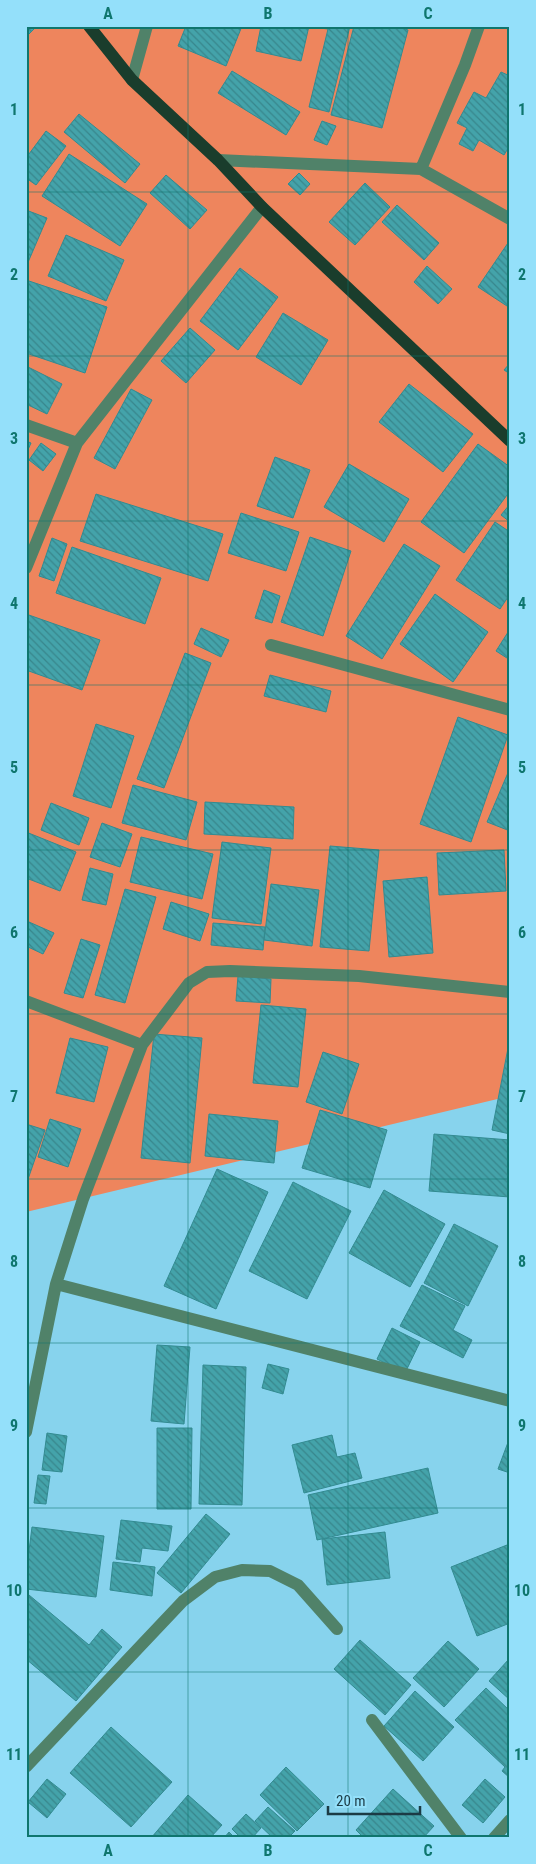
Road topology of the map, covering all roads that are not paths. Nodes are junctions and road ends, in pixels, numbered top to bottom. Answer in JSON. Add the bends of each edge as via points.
{"nodes":[{"id":1,"x":89,"y":26,"type":"edge"},
{"id":2,"x":147,"y":26,"type":"edge"},
{"id":3,"x":479,"y":26,"type":"edge"},
{"id":4,"x":132,"y":80,"type":"junction"},
{"id":5,"x":218,"y":160,"type":"junction"},
{"id":6,"x":422,"y":169,"type":"junction"},
{"id":7,"x":262,"y":207,"type":"junction"},
{"id":8,"x":510,"y":219,"type":"edge"},
{"id":9,"x":26,"y":425,"type":"edge"},
{"id":10,"x":510,"y":441,"type":"edge"},
{"id":11,"x":77,"y":443,"type":"junction"},
{"id":12,"x":26,"y":568,"type":"edge"},
{"id":13,"x":271,"y":645,"type":"dead end"},
{"id":14,"x":510,"y":710,"type":"edge"},
{"id":15,"x":510,"y":992,"type":"edge"},
{"id":16,"x":26,"y":1001,"type":"edge"},
{"id":17,"x":142,"y":1045,"type":"junction"},
{"id":18,"x":56,"y":1284,"type":"junction"},
{"id":19,"x":510,"y":1401,"type":"edge"},
{"id":20,"x":26,"y":1432,"type":"edge"},
{"id":21,"x":337,"y":1629,"type":"dead end"},
{"id":22,"x":372,"y":1720,"type":"dead end"},
{"id":23,"x":26,"y":1767,"type":"edge"},
{"id":24,"x":510,"y":1820,"type":"edge"},
{"id":25,"x":461,"y":1838,"type":"edge"},
{"id":26,"x":494,"y":1838,"type":"edge"}],
"edges":[{"from":1,"to":4,"type":"main road"},
{"from":2,"to":4,"type":"street"},
{"from":3,"to":6,"type":"street"},
{"from":4,"to":5,"type":"main road"},
{"from":5,"to":6,"type":"street"},
{"from":5,"to":7,"type":"main road"},
{"from":6,"to":8,"type":"street"},
{"from":7,"to":10,"type":"main road"},
{"from":7,"to":11,"type":"street"},
{"from":9,"to":11,"type":"street"},
{"from":11,"to":12,"type":"street"},
{"from":13,"to":14,"type":"street"},
{"from":15,"to":17,"type":"street","via":[[360,976],[206,972],[189,983]]},
{"from":16,"to":17,"type":"street"},
{"from":17,"to":18,"type":"street","via":[[83,1199]]},
{"from":18,"to":19,"type":"street"},
{"from":18,"to":20,"type":"street"},
{"from":21,"to":23,"type":"street","via":[[298,1585],[270,1572],[242,1570],[215,1576],[183,1601]]},
{"from":22,"to":25,"type":"street"},
{"from":24,"to":26,"type":"street"}]}
